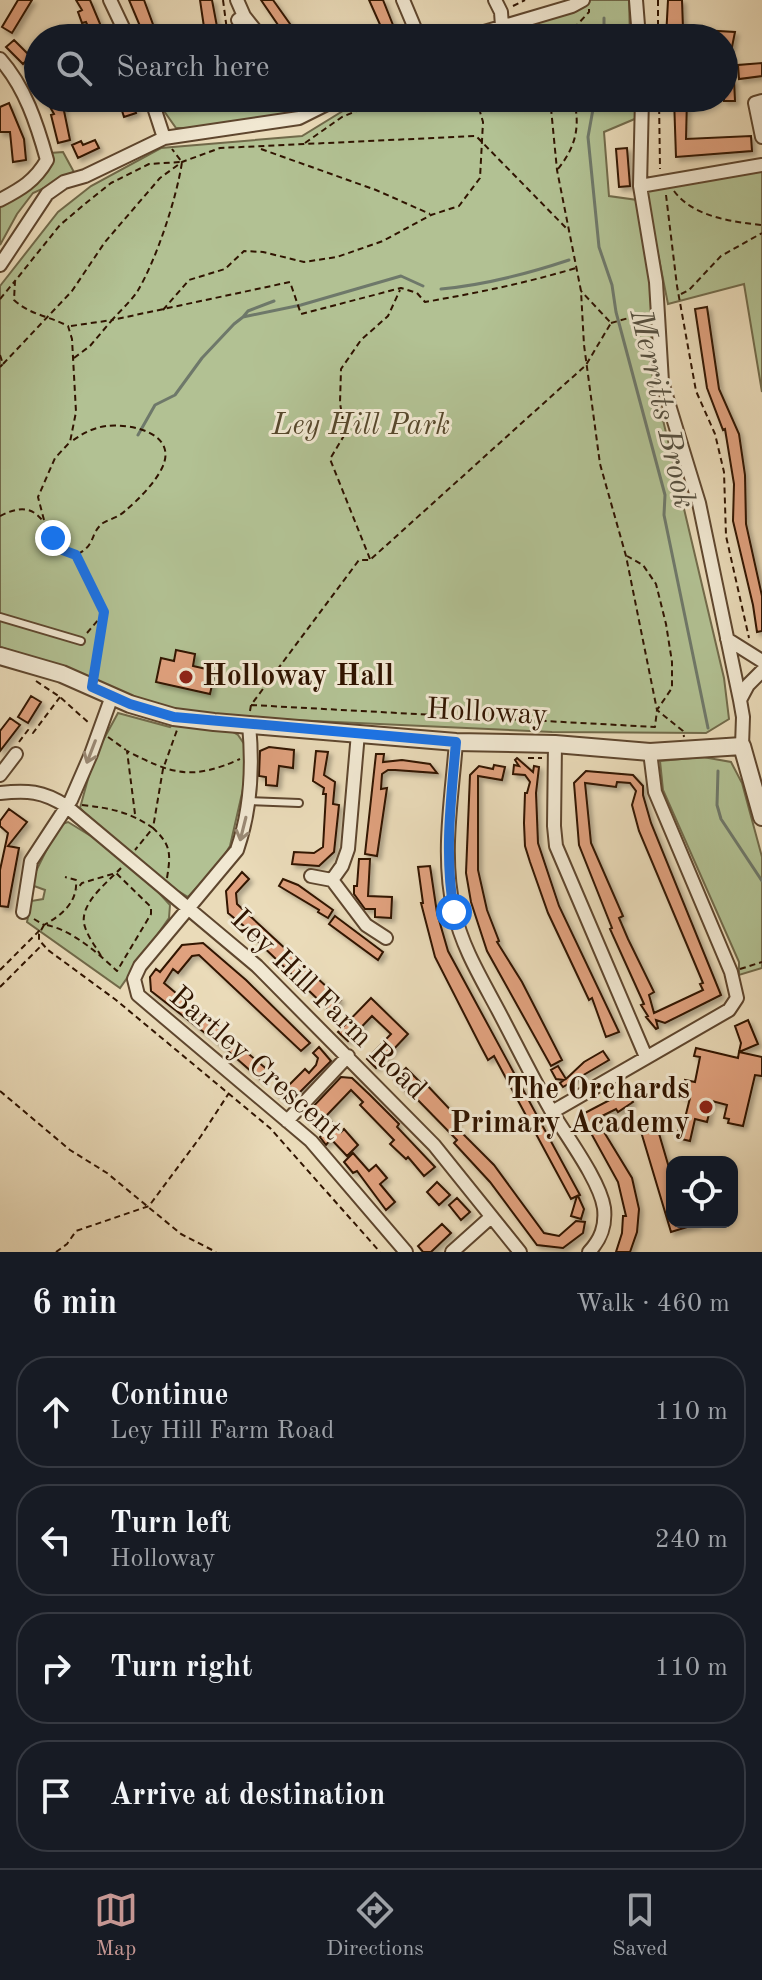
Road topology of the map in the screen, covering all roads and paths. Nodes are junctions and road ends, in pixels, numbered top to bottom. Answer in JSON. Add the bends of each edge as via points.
{"nodes":[{"id":1,"x":110,"y":0,"type":"edge"},
{"id":2,"x":237,"y":0,"type":"edge"},
{"id":3,"x":403,"y":0,"type":"edge"},
{"id":4,"x":525,"y":0,"type":"edge"},
{"id":5,"x":636,"y":0,"type":"edge"},
{"id":6,"x":658,"y":0,"type":"edge"},
{"id":7,"x":585,"y":1,"type":"edge"},
{"id":8,"x":498,"y":6,"type":"edge"},
{"id":9,"x":121,"y":24,"type":"edge"},
{"id":10,"x":248,"y":24,"type":"edge"},
{"id":11,"x":413,"y":24,"type":"edge"},
{"id":12,"x":509,"y":24,"type":"edge"},
{"id":13,"x":578,"y":24,"type":"edge"},
{"id":14,"x":638,"y":24,"type":"edge"},
{"id":15,"x":658,"y":24,"type":"edge"},
{"id":16,"x":0,"y":59,"type":"edge"},
{"id":17,"x":24,"y":99,"type":"edge"},
{"id":18,"x":762,"y":101,"type":"edge"},
{"id":19,"x":29,"y":112,"type":"edge"},
{"id":20,"x":155,"y":112,"type":"edge"},
{"id":21,"x":311,"y":112,"type":"edge"},
{"id":22,"x":354,"y":112,"type":"edge"},
{"id":23,"x":480,"y":112,"type":"edge"},
{"id":24,"x":551,"y":112,"type":"edge"},
{"id":25,"x":576,"y":112,"type":"edge"},
{"id":26,"x":642,"y":112,"type":"edge"},
{"id":27,"x":659,"y":112,"type":"edge"},
{"id":28,"x":762,"y":137,"type":"edge"},
{"id":29,"x":164,"y":138,"type":"junction"},
{"id":30,"x":482,"y":142,"type":"junction"},
{"id":31,"x":304,"y":144,"type":"junction"},
{"id":32,"x":43,"y":147,"type":"junction"},
{"id":33,"x":58,"y":147,"type":"dead end"},
{"id":34,"x":255,"y":147,"type":"junction"},
{"id":35,"x":182,"y":162,"type":"junction"},
{"id":36,"x":762,"y":165,"type":"edge"},
{"id":37,"x":557,"y":170,"type":"junction"},
{"id":38,"x":660,"y":182,"type":"junction"},
{"id":39,"x":640,"y":186,"type":"junction"},
{"id":40,"x":0,"y":200,"type":"edge"},
{"id":41,"x":431,"y":215,"type":"junction"},
{"id":42,"x":762,"y":225,"type":"edge"},
{"id":43,"x":569,"y":231,"type":"junction"},
{"id":44,"x":762,"y":233,"type":"edge"},
{"id":45,"x":0,"y":265,"type":"edge"},
{"id":46,"x":576,"y":268,"type":"junction"},
{"id":47,"x":15,"y":281,"type":"junction"},
{"id":48,"x":401,"y":288,"type":"junction"},
{"id":49,"x":581,"y":291,"type":"junction"},
{"id":50,"x":679,"y":295,"type":"junction"},
{"id":51,"x":0,"y":299,"type":"edge"},
{"id":52,"x":659,"y":309,"type":"junction"},
{"id":53,"x":162,"y":311,"type":"junction"},
{"id":54,"x":49,"y":316,"type":"junction"},
{"id":55,"x":112,"y":320,"type":"junction"},
{"id":56,"x":611,"y":323,"type":"junction"},
{"id":57,"x":68,"y":326,"type":"junction"},
{"id":58,"x":0,"y":355,"type":"edge"},
{"id":59,"x":74,"y":358,"type":"junction"},
{"id":60,"x":1,"y":365,"type":"edge"},
{"id":61,"x":586,"y":365,"type":"junction"},
{"id":62,"x":70,"y":442,"type":"junction"},
{"id":63,"x":0,"y":516,"type":"edge"},
{"id":64,"x":44,"y":520,"type":"junction"},
{"id":65,"x":76,"y":555,"type":"junction"},
{"id":66,"x":626,"y":556,"type":"junction"},
{"id":67,"x":370,"y":560,"type":"junction"},
{"id":68,"x":104,"y":612,"type":"junction"},
{"id":69,"x":0,"y":617,"type":"edge"},
{"id":70,"x":727,"y":639,"type":"junction"},
{"id":71,"x":81,"y":641,"type":"joint"},
{"id":72,"x":0,"y":656,"type":"edge"},
{"id":73,"x":758,"y":658,"type":"edge"},
{"id":74,"x":762,"y":671,"type":"edge"},
{"id":75,"x":34,"y":680,"type":"dead end"},
{"id":76,"x":92,"y":687,"type":"junction"},
{"id":77,"x":112,"y":696,"type":"junction"},
{"id":78,"x":60,"y":697,"type":"junction"},
{"id":79,"x":740,"y":700,"type":"junction"},
{"id":80,"x":251,"y":705,"type":"junction"},
{"id":81,"x":657,"y":710,"type":"junction"},
{"id":82,"x":179,"y":717,"type":"junction"},
{"id":83,"x":249,"y":724,"type":"junction"},
{"id":84,"x":100,"y":730,"type":"junction"},
{"id":85,"x":358,"y":733,"type":"junction"},
{"id":86,"x":456,"y":742,"type":"junction"},
{"id":87,"x":555,"y":744,"type":"junction"},
{"id":88,"x":742,"y":746,"type":"junction"},
{"id":89,"x":686,"y":749,"type":"junction"},
{"id":90,"x":127,"y":751,"type":"junction"},
{"id":91,"x":650,"y":752,"type":"junction"},
{"id":92,"x":16,"y":754,"type":"joint"},
{"id":93,"x":251,"y":754,"type":"junction"},
{"id":94,"x":163,"y":769,"type":"junction"},
{"id":95,"x":0,"y":775,"type":"edge"},
{"id":96,"x":0,"y":793,"type":"edge"},
{"id":97,"x":248,"y":801,"type":"junction"},
{"id":98,"x":68,"y":803,"type":"junction"},
{"id":99,"x":299,"y":803,"type":"dead end"},
{"id":100,"x":135,"y":815,"type":"junction"},
{"id":101,"x":762,"y":817,"type":"edge"},
{"id":102,"x":153,"y":828,"type":"junction"},
{"id":103,"x":140,"y":843,"type":"dead end"},
{"id":104,"x":116,"y":873,"type":"junction"},
{"id":105,"x":311,"y":876,"type":"dead end"},
{"id":106,"x":65,"y":877,"type":"dead end"},
{"id":107,"x":332,"y":880,"type":"junction"},
{"id":108,"x":77,"y":889,"type":"junction"},
{"id":109,"x":26,"y":891,"type":"junction"},
{"id":110,"x":165,"y":891,"type":"junction"},
{"id":111,"x":42,"y":894,"type":"dead end"},
{"id":112,"x":189,"y":910,"type":"junction"},
{"id":113,"x":23,"y":912,"type":"joint"},
{"id":114,"x":44,"y":925,"type":"junction"},
{"id":115,"x":386,"y":938,"type":"dead end"},
{"id":116,"x":42,"y":944,"type":"junction"},
{"id":117,"x":102,"y":957,"type":"junction"},
{"id":118,"x":762,"y":962,"type":"edge"},
{"id":119,"x":0,"y":970,"type":"edge"},
{"id":120,"x":731,"y":972,"type":"junction"},
{"id":121,"x":0,"y":987,"type":"edge"},
{"id":122,"x":348,"y":1056,"type":"junction"},
{"id":123,"x":646,"y":1057,"type":"junction"},
{"id":124,"x":238,"y":1079,"type":"junction"},
{"id":125,"x":0,"y":1091,"type":"edge"},
{"id":126,"x":229,"y":1093,"type":"junction"},
{"id":127,"x":552,"y":1112,"type":"junction"},
{"id":128,"x":287,"y":1121,"type":"junction"},
{"id":129,"x":147,"y":1206,"type":"junction"},
{"id":130,"x":491,"y":1217,"type":"junction"},
{"id":131,"x":56,"y":1252,"type":"edge"},
{"id":132,"x":216,"y":1252,"type":"edge"},
{"id":133,"x":380,"y":1252,"type":"edge"},
{"id":134,"x":406,"y":1252,"type":"edge"},
{"id":135,"x":452,"y":1252,"type":"edge"},
{"id":136,"x":520,"y":1252,"type":"edge"},
{"id":137,"x":589,"y":1252,"type":"edge"}],
"edges":[{"from":1,"to":9,"type":"street"},
{"from":2,"to":10,"type":"street"},
{"from":3,"to":11,"type":"street"},
{"from":4,"to":8,"type":"path"},
{"from":5,"to":14,"type":"street"},
{"from":6,"to":15,"type":"path"},
{"from":7,"to":12,"type":"street"},
{"from":7,"to":13,"type":"path","via":[[589,12]]},
{"from":16,"to":17,"type":"street"},
{"from":18,"to":28,"type":"street","via":[[755,103]]},
{"from":19,"to":32,"type":"street"},
{"from":20,"to":29,"type":"street"},
{"from":21,"to":29,"type":"street"},
{"from":22,"to":31,"type":"path"},
{"from":23,"to":30,"type":"path"},
{"from":24,"to":37,"type":"path"},
{"from":25,"to":37,"type":"path","via":[[573,149]]},
{"from":26,"to":39,"type":"street"},
{"from":27,"to":38,"type":"path"},
{"from":29,"to":35,"type":"path"},
{"from":29,"to":45,"type":"street","via":[[47,194]]},
{"from":30,"to":31,"type":"path","via":[[476,136]]},
{"from":30,"to":41,"type":"path","via":[[480,178],[459,206]]},
{"from":30,"to":43,"type":"path"},
{"from":31,"to":34,"type":"path"},
{"from":32,"to":33,"type":"street"},
{"from":32,"to":40,"type":"street","via":[[47,160],[38,175]]},
{"from":34,"to":35,"type":"path","via":[[220,148]]},
{"from":34,"to":41,"type":"path"},
{"from":35,"to":47,"type":"path","via":[[149,164],[111,183],[60,225]]},
{"from":35,"to":54,"type":"path","via":[[130,211]]},
{"from":35,"to":55,"type":"path","via":[[160,241],[137,291]]},
{"from":36,"to":38,"type":"street"},
{"from":37,"to":43,"type":"path"},
{"from":38,"to":39,"type":"street"},
{"from":39,"to":52,"type":"street"},
{"from":41,"to":53,"type":"path","via":[[383,241],[337,257],[304,262],[244,251],[225,269],[189,280]]},
{"from":42,"to":50,"type":"path","via":[[711,216],[665,190]]},
{"from":43,"to":46,"type":"path"},
{"from":44,"to":50,"type":"path","via":[[721,256]]},
{"from":46,"to":48,"type":"path","via":[[505,289],[425,302]]},
{"from":46,"to":49,"type":"path"},
{"from":47,"to":51,"type":"path"},
{"from":47,"to":54,"type":"path","via":[[14,300],[27,312]]},
{"from":48,"to":53,"type":"path","via":[[301,314],[290,282]]},
{"from":48,"to":67,"type":"path","via":[[388,316],[361,340],[341,369],[345,434],[330,459]]},
{"from":49,"to":56,"type":"path"},
{"from":49,"to":61,"type":"path"},
{"from":50,"to":73,"type":"path","via":[[696,391],[724,472],[726,536]]},
{"from":52,"to":56,"type":"path"},
{"from":52,"to":70,"type":"street","via":[[662,382],[699,503]]},
{"from":53,"to":55,"type":"path"},
{"from":54,"to":57,"type":"path"},
{"from":54,"to":60,"type":"path"},
{"from":55,"to":57,"type":"path"},
{"from":55,"to":59,"type":"path"},
{"from":56,"to":61,"type":"path"},
{"from":57,"to":59,"type":"path"},
{"from":58,"to":60,"type":"path"},
{"from":59,"to":62,"type":"path","via":[[76,412]]},
{"from":61,"to":66,"type":"path","via":[[600,464]]},
{"from":61,"to":67,"type":"path"},
{"from":62,"to":64,"type":"path","via":[[55,458],[38,497]]},
{"from":62,"to":65,"type":"path","via":[[103,426],[128,426],[150,431],[165,453],[162,468],[147,487],[124,513],[101,525],[91,544]]},
{"from":63,"to":64,"type":"path","via":[[16,508]]},
{"from":64,"to":65,"type":"path","via":[[60,549]]},
{"from":65,"to":68,"type":"path"},
{"from":66,"to":81,"type":"path"},
{"from":66,"to":81,"type":"path","via":[[643,565],[656,584],[666,624],[672,688]]},
{"from":67,"to":80,"type":"path","via":[[359,560]]},
{"from":68,"to":71,"type":"path"},
{"from":68,"to":76,"type":"path"},
{"from":69,"to":71,"type":"lane"},
{"from":70,"to":73,"type":"street"},
{"from":70,"to":79,"type":"street"},
{"from":72,"to":76,"type":"street","name":"Holloway"},
{"from":74,"to":79,"type":"street"},
{"from":75,"to":78,"type":"path"},
{"from":76,"to":77,"type":"street","name":"Holloway"},
{"from":77,"to":82,"type":"street","name":"Holloway"},
{"from":77,"to":84,"type":"street"},
{"from":78,"to":84,"type":"path"},
{"from":78,"to":92,"type":"path","via":[[33,733],[28,730]]},
{"from":79,"to":88,"type":"street"},
{"from":80,"to":81,"type":"path","via":[[655,727]]},
{"from":80,"to":83,"type":"path"},
{"from":81,"to":89,"type":"path","via":[[683,731]]},
{"from":82,"to":83,"type":"street","name":"Holloway"},
{"from":82,"to":94,"type":"path"},
{"from":83,"to":85,"type":"street","name":"Holloway"},
{"from":83,"to":93,"type":"street"},
{"from":84,"to":90,"type":"path"},
{"from":84,"to":98,"type":"street","one_way":true},
{"from":85,"to":86,"type":"street","name":"Holloway"},
{"from":85,"to":107,"type":"street","via":[[348,849]]},
{"from":86,"to":87,"type":"street","name":"Holloway"},
{"from":86,"to":127,"type":"street","via":[[448,879],[454,912],[468,951]]},
{"from":87,"to":91,"type":"street","name":"Holloway"},
{"from":87,"to":123,"type":"street","via":[[556,846]]},
{"from":88,"to":89,"type":"street","name":"Holloway"},
{"from":88,"to":101,"type":"street"},
{"from":89,"to":91,"type":"street","name":"Holloway"},
{"from":90,"to":94,"type":"path"},
{"from":90,"to":100,"type":"path"},
{"from":91,"to":120,"type":"street","via":[[655,792]]},
{"from":92,"to":95,"type":"street"},
{"from":93,"to":94,"type":"path","via":[[205,771]]},
{"from":93,"to":97,"type":"street"},
{"from":94,"to":102,"type":"path"},
{"from":96,"to":98,"type":"street","name":"Ley Hill Farm Road","via":[[35,791]]},
{"from":97,"to":99,"type":"lane"},
{"from":97,"to":112,"type":"street","one_way":true,"via":[[237,850]]},
{"from":98,"to":100,"type":"path"},
{"from":98,"to":109,"type":"street","via":[[31,861]]},
{"from":98,"to":110,"type":"street","name":"Ley Hill Farm Road"},
{"from":100,"to":102,"type":"path"},
{"from":102,"to":103,"type":"path"},
{"from":102,"to":110,"type":"path","via":[[167,841]]},
{"from":104,"to":108,"type":"path"},
{"from":104,"to":117,"type":"path","via":[[88,904],[84,919]]},
{"from":104,"to":117,"type":"path","via":[[151,907],[151,914],[117,971]]},
{"from":105,"to":107,"type":"street"},
{"from":106,"to":108,"type":"path","via":[[76,880]]},
{"from":107,"to":115,"type":"street","via":[[366,925]]},
{"from":108,"to":114,"type":"path","via":[[64,914]]},
{"from":109,"to":111,"type":"street"},
{"from":109,"to":113,"type":"street"},
{"from":110,"to":112,"type":"street","name":"Ley Hill Farm Road"},
{"from":112,"to":122,"type":"street","name":"Ley Hill Farm Road","via":[[257,966]]},
{"from":112,"to":124,"type":"street","name":"Bartley Crescent","via":[[140,966],[134,979],[138,995]]},
{"from":113,"to":114,"type":"path"},
{"from":114,"to":116,"type":"path","via":[[39,934]]},
{"from":114,"to":117,"type":"path","via":[[59,928]]},
{"from":114,"to":119,"type":"path"},
{"from":116,"to":121,"type":"path"},
{"from":116,"to":126,"type":"path"},
{"from":118,"to":120,"type":"path"},
{"from":120,"to":123,"type":"street","via":[[737,990],[734,1005]]},
{"from":122,"to":128,"type":"street"},
{"from":122,"to":130,"type":"street","name":"Ley Hill Farm Road","via":[[434,1145]]},
{"from":123,"to":127,"type":"street"},
{"from":124,"to":126,"type":"path"},
{"from":124,"to":128,"type":"street","name":"Bartley Crescent"},
{"from":125,"to":129,"type":"path"},
{"from":126,"to":129,"type":"path"},
{"from":126,"to":133,"type":"path","via":[[270,1128]]},
{"from":127,"to":137,"type":"street","via":[[604,1206],[600,1241]]},
{"from":128,"to":134,"type":"street","name":"Bartley Crescent","via":[[311,1141]]},
{"from":129,"to":131,"type":"path","via":[[76,1231]]},
{"from":129,"to":132,"type":"path","via":[[181,1234]]},
{"from":130,"to":135,"type":"street"},
{"from":130,"to":136,"type":"street","name":"Ley Hill Farm Road"}]}
